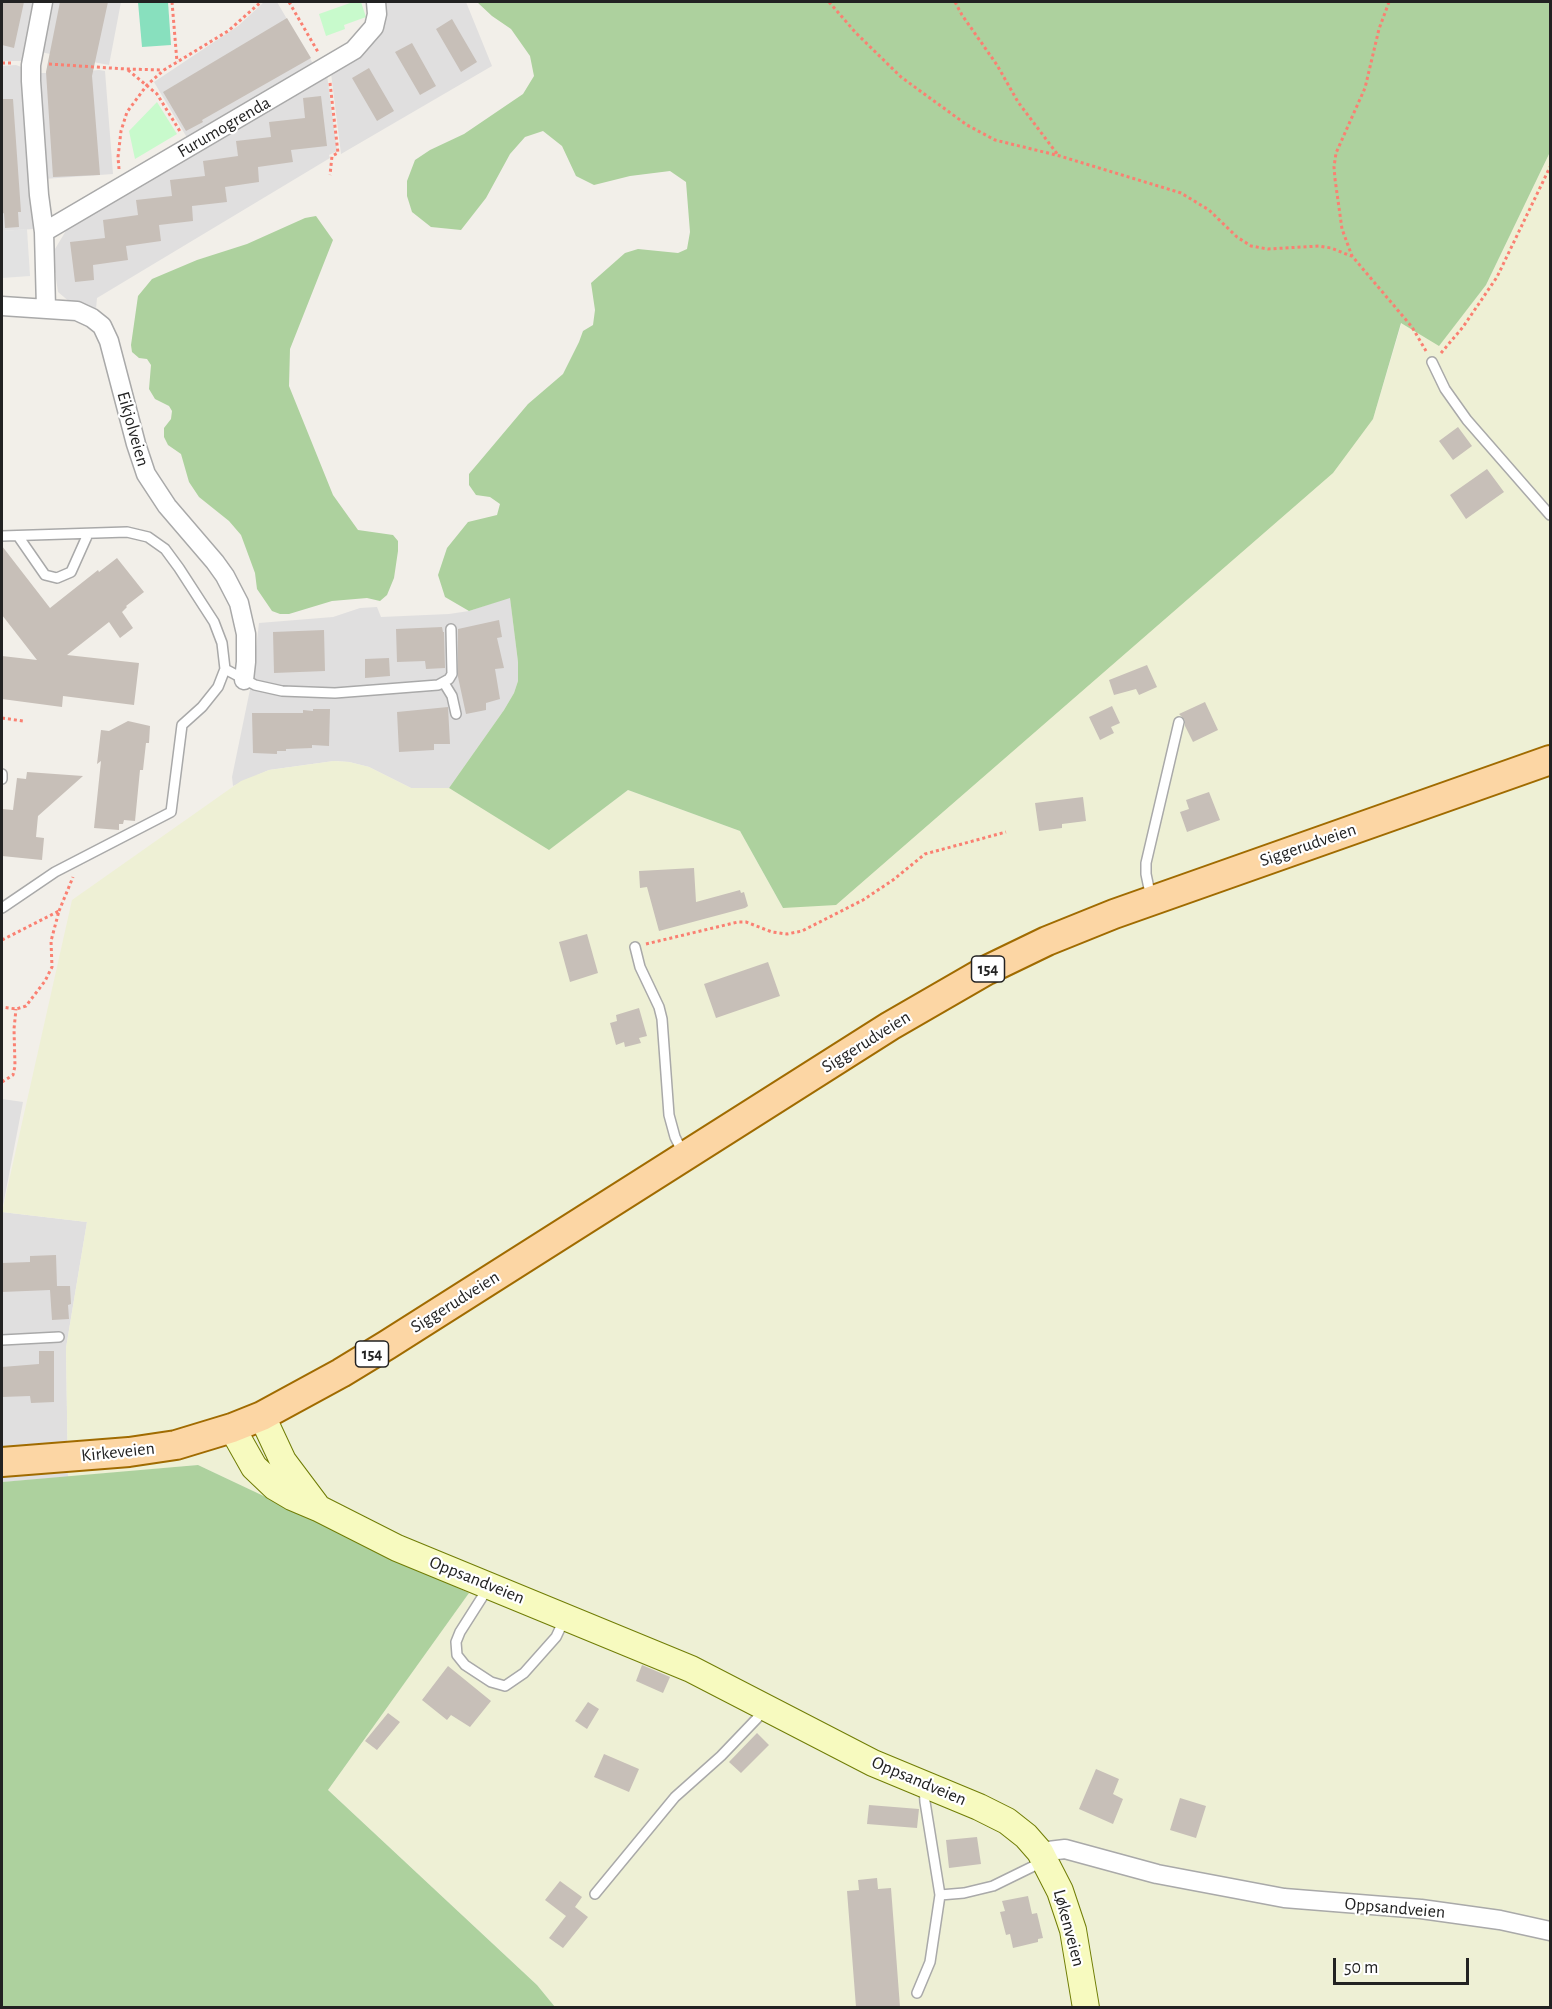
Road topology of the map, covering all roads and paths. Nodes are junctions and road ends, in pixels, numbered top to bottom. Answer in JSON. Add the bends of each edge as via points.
{"nodes":[{"id":1,"x":43,"y":2,"type":"edge"},
{"id":2,"x":172,"y":2,"type":"edge"},
{"id":3,"x":261,"y":2,"type":"edge"},
{"id":4,"x":289,"y":2,"type":"edge"},
{"id":5,"x":376,"y":2,"type":"edge"},
{"id":6,"x":829,"y":2,"type":"edge"},
{"id":7,"x":955,"y":2,"type":"edge"},
{"id":8,"x":1389,"y":2,"type":"edge"},
{"id":9,"x":177,"y":62,"type":"junction"},
{"id":10,"x":31,"y":64,"type":"junction"},
{"id":11,"x":327,"y":66,"type":"junction"},
{"id":12,"x":126,"y":69,"type":"junction"},
{"id":13,"x":164,"y":70,"type":"junction"},
{"id":14,"x":147,"y":85,"type":"junction"},
{"id":15,"x":189,"y":147,"type":"junction"},
{"id":16,"x":1060,"y":156,"type":"junction"},
{"id":17,"x":1551,"y":167,"type":"edge"},
{"id":18,"x":330,"y":175,"type":"dead end"},
{"id":19,"x":125,"y":184,"type":"junction"},
{"id":20,"x":45,"y":232,"type":"junction"},
{"id":21,"x":1352,"y":256,"type":"junction"},
{"id":22,"x":2,"y":306,"type":"edge"},
{"id":23,"x":46,"y":308,"type":"junction"},
{"id":24,"x":1432,"y":362,"type":"junction"},
{"id":25,"x":1551,"y":515,"type":"edge"},
{"id":26,"x":88,"y":534,"type":"junction"},
{"id":27,"x":2,"y":536,"type":"edge"},
{"id":28,"x":18,"y":536,"type":"junction"},
{"id":29,"x":451,"y":629,"type":"dead end"},
{"id":30,"x":225,"y":669,"type":"junction"},
{"id":31,"x":244,"y":680,"type":"junction"},
{"id":32,"x":444,"y":683,"type":"junction"},
{"id":33,"x":456,"y":714,"type":"dead end"},
{"id":34,"x":2,"y":718,"type":"edge"},
{"id":35,"x":23,"y":721,"type":"dead end"},
{"id":36,"x":1179,"y":722,"type":"dead end"},
{"id":37,"x":1551,"y":760,"type":"edge"},
{"id":38,"x":2,"y":774,"type":"edge"},
{"id":39,"x":2,"y":779,"type":"edge"},
{"id":40,"x":1006,"y":832,"type":"dead end"},
{"id":41,"x":81,"y":858,"type":"junction"},
{"id":42,"x":1152,"y":900,"type":"junction"},
{"id":43,"x":2,"y":908,"type":"edge"},
{"id":44,"x":59,"y":911,"type":"junction"},
{"id":45,"x":2,"y":940,"type":"edge"},
{"id":46,"x":635,"y":947,"type":"joint"},
{"id":47,"x":2,"y":1007,"type":"edge"},
{"id":48,"x":16,"y":1009,"type":"junction"},
{"id":49,"x":2,"y":1082,"type":"edge"},
{"id":50,"x":685,"y":1157,"type":"junction"},
{"id":51,"x":59,"y":1338,"type":"dead end"},
{"id":52,"x":2,"y":1340,"type":"edge"},
{"id":53,"x":262,"y":1416,"type":"junction"},
{"id":54,"x":232,"y":1428,"type":"junction"},
{"id":55,"x":2,"y":1462,"type":"edge"},
{"id":56,"x":318,"y":1508,"type":"junction"},
{"id":57,"x":489,"y":1585,"type":"junction"},
{"id":58,"x":566,"y":1616,"type":"junction"},
{"id":59,"x":767,"y":1708,"type":"junction"},
{"id":60,"x":924,"y":1785,"type":"junction"},
{"id":61,"x":1043,"y":1856,"type":"junction"},
{"id":62,"x":595,"y":1894,"type":"dead end"},
{"id":63,"x":940,"y":1895,"type":"junction"},
{"id":64,"x":1551,"y":1931,"type":"edge"},
{"id":65,"x":917,"y":1993,"type":"dead end"},
{"id":66,"x":1086,"y":2007,"type":"edge"}],
"edges":[{"from":1,"to":10,"type":"street"},
{"from":2,"to":9,"type":"path"},
{"from":3,"to":9,"type":"path","via":[[228,31]]},
{"from":4,"to":11,"type":"path"},
{"from":5,"to":11,"type":"street","name":"Furumogrenda","via":[[374,27],[367,38]]},
{"from":6,"to":16,"type":"path","via":[[901,77],[967,125],[1002,143]]},
{"from":7,"to":16,"type":"path","via":[[1017,102]]},
{"from":8,"to":21,"type":"path","via":[[1365,88],[1334,160],[1342,229]]},
{"from":9,"to":13,"type":"path"},
{"from":10,"to":12,"type":"path"},
{"from":10,"to":20,"type":"street"},
{"from":11,"to":15,"type":"street","name":"Furumogrenda"},
{"from":11,"to":18,"type":"path","via":[[338,153],[332,156]]},
{"from":12,"to":13,"type":"path"},
{"from":12,"to":14,"type":"path"},
{"from":13,"to":14,"type":"path"},
{"from":14,"to":15,"type":"path","via":[[157,94]]},
{"from":14,"to":19,"type":"path","via":[[127,112],[121,131],[118,157]]},
{"from":15,"to":19,"type":"street","name":"Furumogrenda"},
{"from":16,"to":21,"type":"path","via":[[1180,193],[1209,210],[1251,246],[1319,246]]},
{"from":17,"to":24,"type":"path","via":[[1487,293]]},
{"from":19,"to":20,"type":"street","name":"Furumogrenda"},
{"from":20,"to":23,"type":"street"},
{"from":21,"to":24,"type":"path","via":[[1412,327]]},
{"from":22,"to":23,"type":"street","name":"Eikjolveien"},
{"from":23,"to":31,"type":"street","name":"Eikjolveien","via":[[77,311],[92,318],[106,333],[146,474],[225,576],[239,603],[246,634]]},
{"from":24,"to":25,"type":"lane","via":[[1467,420]]},
{"from":26,"to":28,"type":"lane"},
{"from":26,"to":28,"type":"lane","via":[[71,572],[57,578],[45,575]]},
{"from":26,"to":30,"type":"lane","via":[[138,534],[165,549],[214,622],[222,643]]},
{"from":27,"to":28,"type":"lane"},
{"from":29,"to":32,"type":"lane","via":[[453,668]]},
{"from":30,"to":31,"type":"lane"},
{"from":30,"to":41,"type":"lane","via":[[218,687],[182,725],[171,812]]},
{"from":31,"to":32,"type":"lane","via":[[267,689],[335,693]]},
{"from":32,"to":33,"type":"lane"},
{"from":34,"to":35,"type":"path"},
{"from":36,"to":42,"type":"lane","via":[[1146,863]]},
{"from":37,"to":42,"type":"main road","name":"Siggerudveien","number":"154"},
{"from":38,"to":39,"type":"lane"},
{"from":40,"to":46,"type":"path","via":[[925,854],[863,900],[802,932],[772,932],[738,922]]},
{"from":41,"to":43,"type":"lane"},
{"from":41,"to":44,"type":"path"},
{"from":42,"to":50,"type":"main road","name":"Siggerudveien","number":"154","via":[[1047,941],[958,986]]},
{"from":44,"to":45,"type":"path"},
{"from":44,"to":48,"type":"path","via":[[51,941],[52,967],[26,1006]]},
{"from":46,"to":50,"type":"lane","via":[[662,1019],[669,1115]]},
{"from":47,"to":48,"type":"path"},
{"from":48,"to":49,"type":"path","via":[[15,1066],[13,1076]]},
{"from":50,"to":53,"type":"main road","name":"Siggerudveien","number":"154","via":[[378,1350]]},
{"from":51,"to":52,"type":"lane"},
{"from":53,"to":54,"type":"main road","name":"Siggerudveien","number":"154"},
{"from":53,"to":56,"type":"main road","name":"Oppsandveien","via":[[283,1461]]},
{"from":54,"to":55,"type":"main road","name":"Kirkeveien","number":"154","via":[[146,1450]]},
{"from":54,"to":56,"type":"main road","name":"Oppsandveien","via":[[264,1478],[292,1497]]},
{"from":56,"to":57,"type":"main road","name":"Oppsandveien","via":[[374,1537]]},
{"from":57,"to":58,"type":"main road","name":"Oppsandveien"},
{"from":57,"to":58,"type":"lane","via":[[456,1642],[457,1655],[465,1665],[491,1682],[505,1686],[524,1673],[556,1638]]},
{"from":58,"to":59,"type":"main road","name":"Oppsandveien","via":[[692,1669]]},
{"from":59,"to":60,"type":"main road","name":"Oppsandveien"},
{"from":59,"to":62,"type":"lane","via":[[675,1797]]},
{"from":60,"to":61,"type":"main road","name":"Oppsandveien","via":[[1007,1821]]},
{"from":60,"to":63,"type":"lane"},
{"from":61,"to":63,"type":"lane","via":[[993,1886]]},
{"from":61,"to":64,"type":"street","name":"Oppsandveien","via":[[1065,1849],[1157,1874],[1284,1898],[1421,1909]]},
{"from":61,"to":66,"type":"main road","name":"Løkenveien","via":[[1073,1930]]},
{"from":63,"to":65,"type":"lane","via":[[930,1962]]}]}
